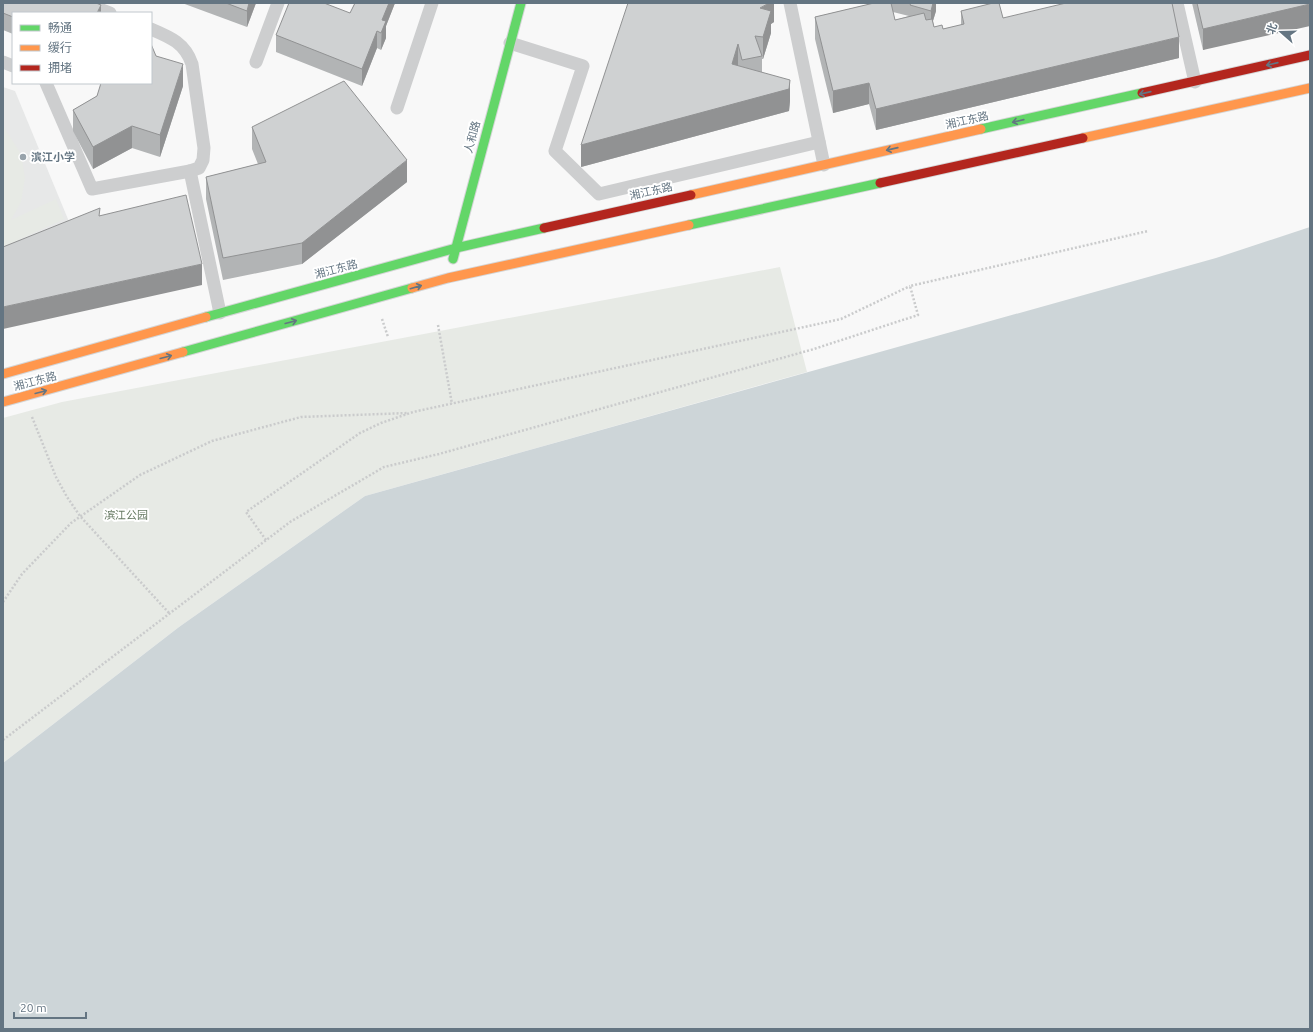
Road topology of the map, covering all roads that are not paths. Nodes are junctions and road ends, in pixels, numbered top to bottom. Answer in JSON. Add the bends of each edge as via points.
{"nodes":[{"id":1,"x":84,"y":3,"type":"edge"},
{"id":2,"x":278,"y":3,"type":"edge"},
{"id":3,"x":432,"y":3,"type":"edge"},
{"id":4,"x":520,"y":3,"type":"edge"},
{"id":5,"x":790,"y":3,"type":"edge"},
{"id":6,"x":1177,"y":3,"type":"edge"},
{"id":7,"x":107,"y":12,"type":"edge"},
{"id":8,"x":152,"y":29,"type":"edge"},
{"id":9,"x":510,"y":43,"type":"junction"},
{"id":10,"x":1310,"y":55,"type":"edge"},
{"id":11,"x":256,"y":62,"type":"dead end"},
{"id":12,"x":1195,"y":82,"type":"junction"},
{"id":13,"x":46,"y":84,"type":"edge"},
{"id":14,"x":1310,"y":88,"type":"edge"},
{"id":15,"x":397,"y":108,"type":"dead end"},
{"id":16,"x":819,"y":142,"type":"junction"},
{"id":17,"x":824,"y":165,"type":"junction"},
{"id":18,"x":190,"y":171,"type":"junction"},
{"id":19,"x":456,"y":248,"type":"junction"},
{"id":20,"x":448,"y":278,"type":"junction"},
{"id":21,"x":220,"y":313,"type":"junction"},
{"id":22,"x":3,"y":374,"type":"edge"},
{"id":23,"x":3,"y":402,"type":"edge"}],
"edges":[{"from":1,"to":7,"type":"lane"},
{"from":2,"to":11,"type":"lane"},
{"from":3,"to":15,"type":"lane"},
{"from":4,"to":9,"type":"main road","name":"人和路"},
{"from":5,"to":16,"type":"lane"},
{"from":6,"to":12,"type":"lane"},
{"from":8,"to":18,"type":"lane","via":[[171,37],[181,45],[188,53],[192,64],[204,148],[199,168]]},
{"from":9,"to":16,"type":"lane","via":[[583,66],[555,151],[598,194]]},
{"from":9,"to":19,"type":"main road","name":"人和路"},
{"from":10,"to":12,"type":"main road","name":"湘江东路","one_way":true},
{"from":12,"to":17,"type":"main road","name":"湘江东路","one_way":true},
{"from":13,"to":18,"type":"lane","via":[[92,189]]},
{"from":14,"to":20,"type":"main road","name":"湘江东路"},
{"from":16,"to":17,"type":"lane"},
{"from":17,"to":19,"type":"main road","name":"湘江东路"},
{"from":18,"to":21,"type":"lane"},
{"from":19,"to":20,"type":"main road","name":"人和路"},
{"from":19,"to":21,"type":"main road","name":"湘江东路"},
{"from":23,"to":20,"type":"main road","name":"湘江东路","one_way":true},
{"from":21,"to":22,"type":"main road","name":"湘江东路"}]}
